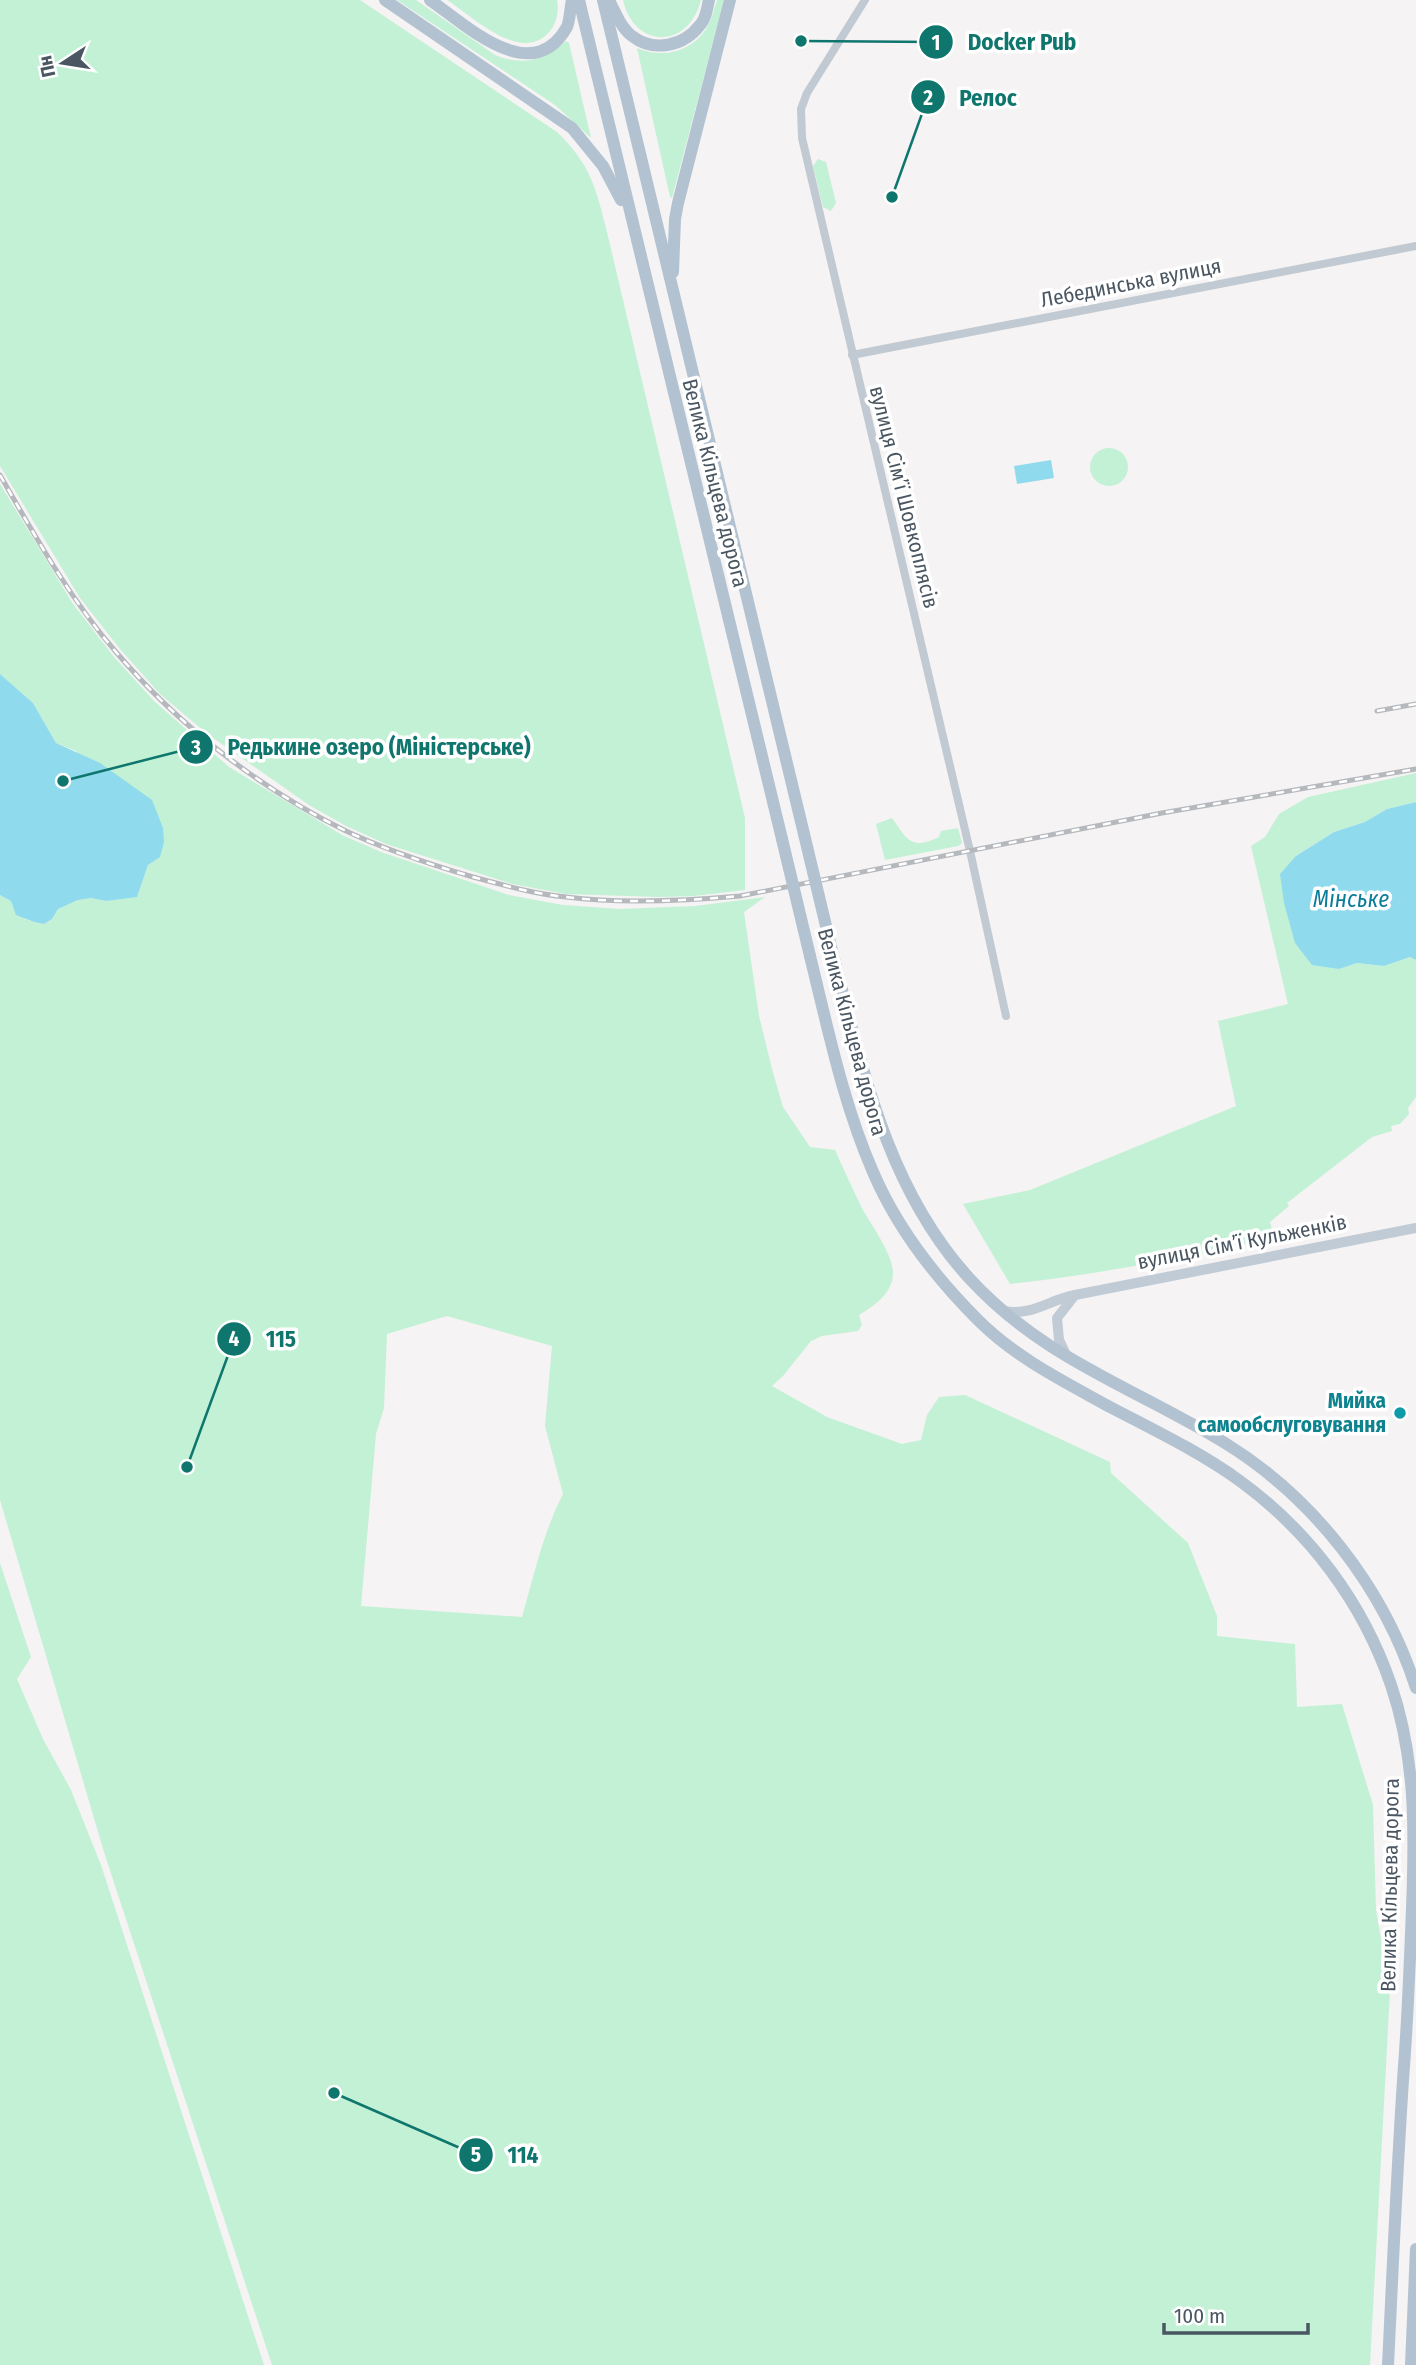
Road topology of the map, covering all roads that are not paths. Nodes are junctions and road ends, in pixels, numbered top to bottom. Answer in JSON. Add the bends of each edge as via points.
{"nodes":[{"id":1,"x":384,"y":0,"type":"edge"},
{"id":2,"x":430,"y":0,"type":"edge"},
{"id":3,"x":572,"y":0,"type":"edge"},
{"id":4,"x":579,"y":0,"type":"edge"},
{"id":5,"x":603,"y":0,"type":"edge"},
{"id":6,"x":609,"y":0,"type":"edge"},
{"id":7,"x":709,"y":0,"type":"edge"},
{"id":8,"x":730,"y":0,"type":"edge"},
{"id":9,"x":865,"y":0,"type":"edge"},
{"id":10,"x":631,"y":220,"type":"junction"},
{"id":11,"x":1416,"y":246,"type":"edge"},
{"id":12,"x":674,"y":297,"type":"junction"},
{"id":13,"x":852,"y":355,"type":"junction"},
{"id":14,"x":1006,"y":1016,"type":"dead end"},
{"id":15,"x":1416,"y":1228,"type":"edge"},
{"id":16,"x":1075,"y":1294,"type":"junction"},
{"id":17,"x":1004,"y":1311,"type":"junction"},
{"id":18,"x":1068,"y":1359,"type":"junction"},
{"id":19,"x":1416,"y":1688,"type":"edge"},
{"id":20,"x":1416,"y":2249,"type":"edge"},
{"id":21,"x":1388,"y":2365,"type":"edge"},
{"id":22,"x":1410,"y":2365,"type":"edge"}],
"edges":[{"from":1,"to":10,"type":"main road","via":[[572,128],[603,166]]},
{"from":2,"to":3,"type":"main road","via":[[498,47],[525,54],[555,40],[567,26]]},
{"from":4,"to":10,"type":"main road","name":"Велика Кільцева дорога"},
{"from":5,"to":12,"type":"main road","name":"Велика Кільцева дорога"},
{"from":6,"to":7,"type":"main road","via":[[632,36],[660,46],[693,33]]},
{"from":8,"to":12,"type":"main road","via":[[676,211]]},
{"from":9,"to":13,"type":"street","name":"вулиця Сімʼї Шовкоплясів","via":[[807,93],[800,126]]},
{"from":10,"to":21,"type":"main road","name":"Велика Кільцева дорога","bridge":true,"via":[[810,956],[845,1093],[873,1174],[907,1236],[942,1282],[996,1336],[1040,1369],[1200,1455],[1274,1509],[1327,1564],[1363,1620],[1391,1685],[1405,1735],[1414,1841]]},
{"from":11,"to":13,"type":"street","name":"Лебединська вулиця"},
{"from":12,"to":17,"type":"main road","name":"Велика Кільцева дорога","bridge":true,"via":[[832,951],[878,1121],[930,1227],[978,1287]]},
{"from":13,"to":14,"type":"street","name":"вулиця Сімʼї Шовкоплясів"},
{"from":15,"to":16,"type":"main road","name":"вулиця Сімʼї Кульженків"},
{"from":16,"to":17,"type":"main road","name":"вулиця Сімʼї Кульженків","via":[[1027,1312]]},
{"from":16,"to":18,"type":"main road","via":[[1057,1318],[1059,1340]]},
{"from":17,"to":18,"type":"main road","name":"Велика Кільцева дорога"},
{"from":18,"to":19,"type":"main road","name":"Велика Кільцева дорога","via":[[1225,1443],[1295,1498],[1356,1566],[1400,1646]]},
{"from":20,"to":22,"type":"main road"}]}
